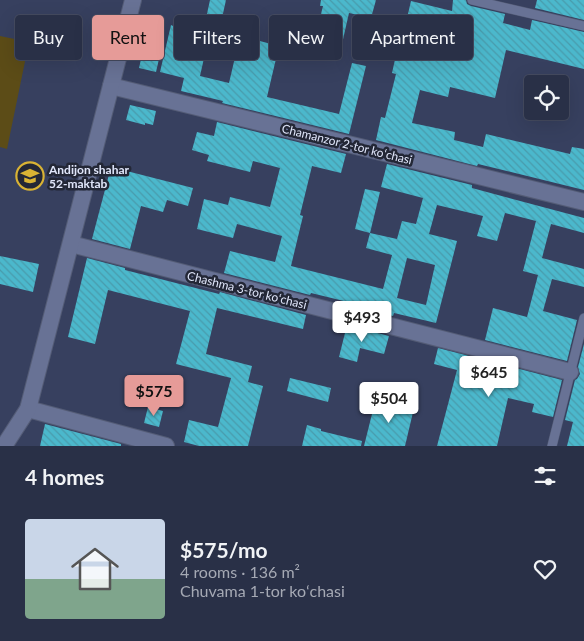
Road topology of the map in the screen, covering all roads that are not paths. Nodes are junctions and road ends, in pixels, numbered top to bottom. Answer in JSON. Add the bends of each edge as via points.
{"nodes":[{"id":1,"x":133,"y":0,"type":"edge"},
{"id":2,"x":472,"y":0,"type":"edge"},
{"id":3,"x":584,"y":26,"type":"edge"},
{"id":4,"x":111,"y":86,"type":"junction"},
{"id":5,"x":584,"y":202,"type":"edge"},
{"id":6,"x":71,"y":244,"type":"junction"},
{"id":7,"x":584,"y":318,"type":"edge"},
{"id":8,"x":570,"y":372,"type":"junction"},
{"id":9,"x":28,"y":409,"type":"junction"},
{"id":10,"x":2,"y":446,"type":"edge"},
{"id":11,"x":166,"y":446,"type":"edge"},
{"id":12,"x":552,"y":446,"type":"edge"}],
"edges":[{"from":1,"to":4,"type":"street"},
{"from":2,"to":3,"type":"lane"},
{"from":4,"to":5,"type":"street","name":"Chamanzor 2-tor koʻchasi"},
{"from":4,"to":6,"type":"street"},
{"from":6,"to":8,"type":"street","name":"Chashma 3-tor koʻchasi"},
{"from":6,"to":9,"type":"street"},
{"from":7,"to":8,"type":"lane"},
{"from":8,"to":12,"type":"lane"},
{"from":9,"to":10,"type":"street"},
{"from":9,"to":11,"type":"street"}]}
